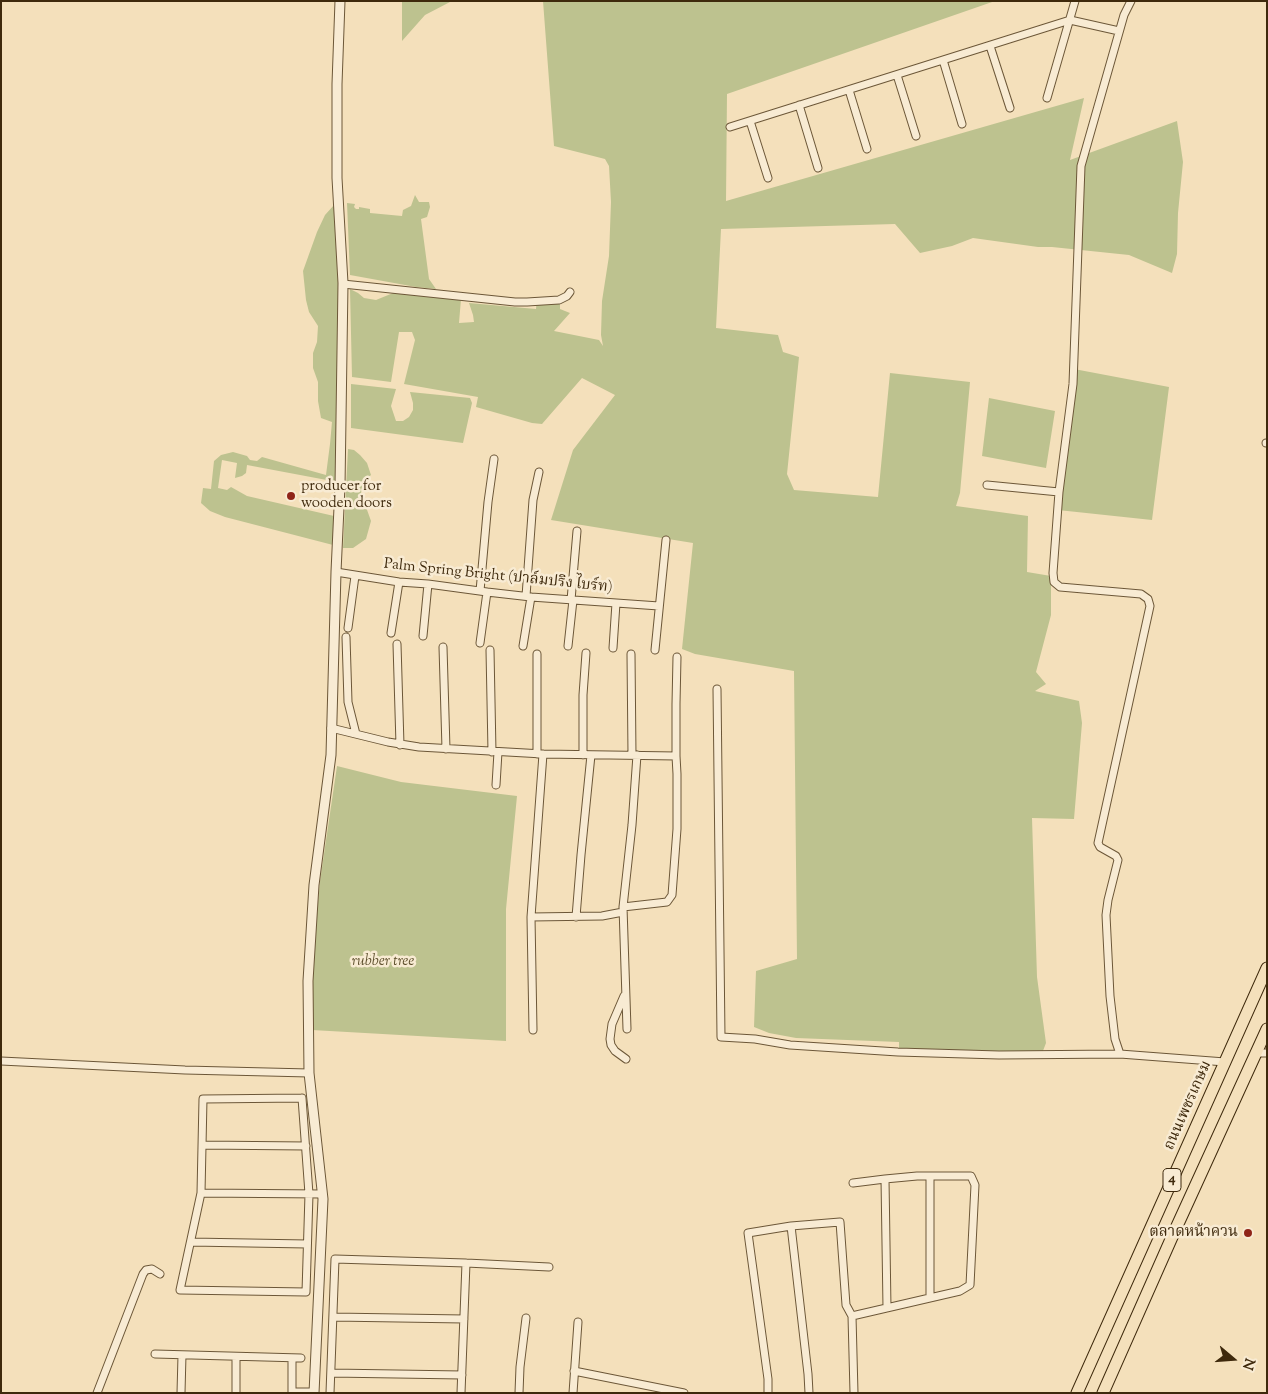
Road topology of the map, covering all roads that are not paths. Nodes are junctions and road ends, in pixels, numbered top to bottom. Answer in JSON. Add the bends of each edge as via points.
{"nodes":[{"id":1,"x":340,"y":1,"type":"edge"},
{"id":2,"x":1075,"y":1,"type":"edge"},
{"id":3,"x":1130,"y":1,"type":"edge"},
{"id":4,"x":1070,"y":20,"type":"junction"},
{"id":5,"x":1119,"y":31,"type":"junction"},
{"id":6,"x":990,"y":46,"type":"junction"},
{"id":7,"x":943,"y":60,"type":"junction"},
{"id":8,"x":897,"y":75,"type":"junction"},
{"id":9,"x":848,"y":90,"type":"junction"},
{"id":10,"x":1047,"y":98,"type":"dead end"},
{"id":11,"x":799,"y":106,"type":"junction"},
{"id":12,"x":1010,"y":108,"type":"dead end"},
{"id":13,"x":750,"y":121,"type":"junction"},
{"id":14,"x":962,"y":124,"type":"dead end"},
{"id":15,"x":730,"y":127,"type":"dead end"},
{"id":16,"x":916,"y":136,"type":"dead end"},
{"id":17,"x":867,"y":149,"type":"dead end"},
{"id":18,"x":818,"y":168,"type":"dead end"},
{"id":19,"x":768,"y":178,"type":"dead end"},
{"id":20,"x":343,"y":284,"type":"junction"},
{"id":21,"x":570,"y":292,"type":"dead end"},
{"id":22,"x":494,"y":459,"type":"dead end"},
{"id":23,"x":539,"y":472,"type":"dead end"},
{"id":24,"x":987,"y":485,"type":"dead end"},
{"id":25,"x":1059,"y":492,"type":"junction"},
{"id":26,"x":577,"y":531,"type":"dead end"},
{"id":27,"x":666,"y":540,"type":"dead end"},
{"id":28,"x":336,"y":572,"type":"junction"},
{"id":29,"x":355,"y":576,"type":"junction"},
{"id":30,"x":399,"y":582,"type":"junction"},
{"id":31,"x":428,"y":584,"type":"junction"},
{"id":32,"x":483,"y":592,"type":"junction"},
{"id":33,"x":528,"y":596,"type":"junction"},
{"id":34,"x":572,"y":600,"type":"junction"},
{"id":35,"x":616,"y":603,"type":"junction"},
{"id":36,"x":659,"y":606,"type":"junction"},
{"id":37,"x":348,"y":628,"type":"dead end"},
{"id":38,"x":391,"y":633,"type":"dead end"},
{"id":39,"x":423,"y":636,"type":"dead end"},
{"id":40,"x":346,"y":637,"type":"dead end"},
{"id":41,"x":480,"y":643,"type":"dead end"},
{"id":42,"x":397,"y":644,"type":"dead end"},
{"id":43,"x":523,"y":646,"type":"dead end"},
{"id":44,"x":568,"y":646,"type":"dead end"},
{"id":45,"x":443,"y":647,"type":"dead end"},
{"id":46,"x":613,"y":648,"type":"dead end"},
{"id":47,"x":490,"y":650,"type":"dead end"},
{"id":48,"x":656,"y":650,"type":"dead end"},
{"id":49,"x":586,"y":653,"type":"dead end"},
{"id":50,"x":537,"y":654,"type":"dead end"},
{"id":51,"x":631,"y":654,"type":"dead end"},
{"id":52,"x":678,"y":657,"type":"dead end"},
{"id":53,"x":717,"y":689,"type":"dead end"},
{"id":54,"x":331,"y":728,"type":"junction"},
{"id":55,"x":356,"y":734,"type":"junction"},
{"id":56,"x":400,"y":745,"type":"junction"},
{"id":57,"x":446,"y":749,"type":"junction"},
{"id":58,"x":495,"y":752,"type":"junction"},
{"id":59,"x":540,"y":754,"type":"junction"},
{"id":60,"x":587,"y":755,"type":"junction"},
{"id":61,"x":634,"y":755,"type":"junction"},
{"id":62,"x":676,"y":756,"type":"junction"},
{"id":63,"x":496,"y":784,"type":"dead end"},
{"id":64,"x":623,"y":909,"type":"junction"},
{"id":65,"x":576,"y":916,"type":"junction"},
{"id":66,"x":531,"y":917,"type":"junction"},
{"id":67,"x":1267,"y":968,"type":"edge"},
{"id":68,"x":626,"y":991,"type":"junction"},
{"id":69,"x":627,"y":1029,"type":"dead end"},
{"id":70,"x":1267,"y":1029,"type":"edge"},
{"id":71,"x":533,"y":1030,"type":"dead end"},
{"id":72,"x":1261,"y":1053,"type":"edge"},
{"id":73,"x":1120,"y":1054,"type":"junction"},
{"id":74,"x":626,"y":1059,"type":"dead end"},
{"id":75,"x":1,"y":1061,"type":"edge"},
{"id":76,"x":1225,"y":1062,"type":"junction"},
{"id":77,"x":309,"y":1073,"type":"junction"},
{"id":78,"x":202,"y":1145,"type":"junction"},
{"id":79,"x":306,"y":1146,"type":"junction"},
{"id":80,"x":930,"y":1177,"type":"junction"},
{"id":81,"x":885,"y":1178,"type":"junction"},
{"id":82,"x":853,"y":1182,"type":"dead end"},
{"id":83,"x":201,"y":1193,"type":"junction"},
{"id":84,"x":309,"y":1194,"type":"junction"},
{"id":85,"x":322,"y":1194,"type":"junction"},
{"id":86,"x":791,"y":1226,"type":"junction"},
{"id":87,"x":191,"y":1242,"type":"junction"},
{"id":88,"x":307,"y":1244,"type":"junction"},
{"id":89,"x":466,"y":1263,"type":"junction"},
{"id":90,"x":549,"y":1267,"type":"dead end"},
{"id":91,"x":160,"y":1274,"type":"dead end"},
{"id":92,"x":930,"y":1297,"type":"junction"},
{"id":93,"x":888,"y":1308,"type":"junction"},
{"id":94,"x":852,"y":1316,"type":"junction"},
{"id":95,"x":333,"y":1317,"type":"junction"},
{"id":96,"x":526,"y":1318,"type":"dead end"},
{"id":97,"x":464,"y":1319,"type":"junction"},
{"id":98,"x":578,"y":1322,"type":"dead end"},
{"id":99,"x":155,"y":1354,"type":"dead end"},
{"id":100,"x":182,"y":1355,"type":"junction"},
{"id":101,"x":236,"y":1357,"type":"junction"},
{"id":102,"x":292,"y":1358,"type":"junction"},
{"id":103,"x":301,"y":1358,"type":"dead end"},
{"id":104,"x":574,"y":1371,"type":"junction"},
{"id":105,"x":331,"y":1373,"type":"junction"},
{"id":106,"x":462,"y":1375,"type":"junction"},
{"id":107,"x":292,"y":1392,"type":"edge"},
{"id":108,"x":314,"y":1392,"type":"edge"},
{"id":109,"x":97,"y":1393,"type":"edge"},
{"id":110,"x":181,"y":1393,"type":"edge"},
{"id":111,"x":236,"y":1393,"type":"edge"},
{"id":112,"x":330,"y":1393,"type":"edge"},
{"id":113,"x":461,"y":1393,"type":"edge"},
{"id":114,"x":519,"y":1393,"type":"edge"},
{"id":115,"x":573,"y":1393,"type":"edge"},
{"id":116,"x":684,"y":1393,"type":"edge"},
{"id":117,"x":768,"y":1393,"type":"edge"},
{"id":118,"x":809,"y":1393,"type":"edge"},
{"id":119,"x":854,"y":1393,"type":"edge"},
{"id":120,"x":1077,"y":1393,"type":"edge"},
{"id":121,"x":1103,"y":1393,"type":"edge"}],
"edges":[{"from":1,"to":20,"type":"street","via":[[337,178]]},
{"from":2,"to":4,"type":"street"},
{"from":3,"to":5,"type":"street"},
{"from":4,"to":5,"type":"street"},
{"from":4,"to":6,"type":"street"},
{"from":4,"to":10,"type":"street"},
{"from":5,"to":25,"type":"street","via":[[1082,166],[1073,384]]},
{"from":6,"to":7,"type":"street"},
{"from":6,"to":12,"type":"street"},
{"from":7,"to":8,"type":"street"},
{"from":7,"to":14,"type":"street"},
{"from":8,"to":9,"type":"street"},
{"from":8,"to":16,"type":"street"},
{"from":9,"to":11,"type":"street"},
{"from":9,"to":17,"type":"street"},
{"from":11,"to":13,"type":"street"},
{"from":11,"to":18,"type":"street"},
{"from":13,"to":15,"type":"street"},
{"from":13,"to":19,"type":"street"},
{"from":20,"to":21,"type":"street","via":[[515,302],[559,300]]},
{"from":20,"to":28,"type":"street"},
{"from":22,"to":32,"type":"street"},
{"from":23,"to":33,"type":"street","via":[[533,500]]},
{"from":24,"to":25,"type":"street"},
{"from":25,"to":73,"type":"street","via":[[1054,582],[1060,587],[1141,594],[1148,599],[1150,606],[1098,842],[1118,860],[1106,915],[1110,996]]},
{"from":26,"to":34,"type":"street"},
{"from":27,"to":36,"type":"street"},
{"from":28,"to":29,"type":"street","name":"Palm Spring Bright (ปาล์มปริง ไบร์ท)"},
{"from":28,"to":54,"type":"street"},
{"from":29,"to":30,"type":"street","name":"Palm Spring Bright (ปาล์มปริง ไบร์ท)"},
{"from":29,"to":37,"type":"street"},
{"from":30,"to":31,"type":"street","name":"Palm Spring Bright (ปาล์มปริง ไบร์ท)"},
{"from":30,"to":38,"type":"street"},
{"from":31,"to":32,"type":"street","name":"Palm Spring Bright (ปาล์มปริง ไบร์ท)"},
{"from":31,"to":39,"type":"street"},
{"from":32,"to":33,"type":"street","name":"Palm Spring Bright (ปาล์มปริง ไบร์ท)"},
{"from":32,"to":41,"type":"street"},
{"from":33,"to":34,"type":"street","name":"Palm Spring Bright (ปาล์มปริง ไบร์ท)"},
{"from":33,"to":43,"type":"street"},
{"from":34,"to":35,"type":"street","name":"Palm Spring Bright (ปาล์มปริง ไบร์ท)"},
{"from":34,"to":44,"type":"street"},
{"from":35,"to":36,"type":"street","name":"Palm Spring Bright (ปาล์มปริง ไบร์ท)"},
{"from":35,"to":46,"type":"street"},
{"from":36,"to":48,"type":"street"},
{"from":40,"to":55,"type":"street","via":[[348,702]]},
{"from":42,"to":56,"type":"street"},
{"from":45,"to":57,"type":"street"},
{"from":47,"to":58,"type":"street"},
{"from":49,"to":60,"type":"street","via":[[583,695]]},
{"from":50,"to":59,"type":"street"},
{"from":51,"to":61,"type":"street"},
{"from":52,"to":62,"type":"street"},
{"from":53,"to":73,"type":"street","via":[[721,1037],[898,1052]]},
{"from":54,"to":55,"type":"street"},
{"from":54,"to":77,"type":"street","via":[[331,755],[314,885],[308,981]]},
{"from":55,"to":56,"type":"street"},
{"from":56,"to":57,"type":"street"},
{"from":57,"to":58,"type":"street"},
{"from":58,"to":59,"type":"street"},
{"from":58,"to":63,"type":"street"},
{"from":59,"to":60,"type":"street"},
{"from":59,"to":66,"type":"street"},
{"from":60,"to":61,"type":"street"},
{"from":60,"to":65,"type":"street"},
{"from":61,"to":62,"type":"street"},
{"from":61,"to":64,"type":"street","via":[[632,825]]},
{"from":62,"to":64,"type":"street","via":[[677,829],[672,895],[667,902]]},
{"from":64,"to":65,"type":"street","via":[[602,916]]},
{"from":64,"to":68,"type":"street"},
{"from":65,"to":66,"type":"street"},
{"from":66,"to":71,"type":"street"},
{"from":67,"to":76,"type":"highway","name":"ถนนเพชรเกษม","number":"4"},
{"from":68,"to":69,"type":"street"},
{"from":68,"to":74,"type":"street","via":[[612,1024],[610,1039],[615,1051]]},
{"from":70,"to":72,"type":"highway","number":"4"},
{"from":72,"to":121,"type":"highway","number":"4","via":[[1172,1237]]},
{"from":73,"to":76,"type":"street"},
{"from":75,"to":77,"type":"street"},
{"from":76,"to":120,"type":"highway","name":"ถนนเพชรเกษม","number":"4"},
{"from":77,"to":85,"type":"street"},
{"from":78,"to":79,"type":"street"},
{"from":78,"to":79,"type":"street","via":[[203,1099],[302,1098]]},
{"from":78,"to":83,"type":"street"},
{"from":79,"to":84,"type":"street"},
{"from":80,"to":81,"type":"street"},
{"from":80,"to":92,"type":"street"},
{"from":80,"to":92,"type":"street","via":[[971,1176],[975,1185],[970,1285],[960,1291]]},
{"from":81,"to":82,"type":"street"},
{"from":81,"to":93,"type":"street"},
{"from":83,"to":84,"type":"street"},
{"from":83,"to":87,"type":"street"},
{"from":84,"to":85,"type":"street"},
{"from":84,"to":88,"type":"street"},
{"from":85,"to":108,"type":"street"},
{"from":86,"to":94,"type":"street","via":[[840,1222],[846,1305]]},
{"from":86,"to":117,"type":"street","via":[[748,1233]]},
{"from":86,"to":118,"type":"street"},
{"from":87,"to":88,"type":"street"},
{"from":87,"to":88,"type":"street","via":[[180,1290],[306,1292]]},
{"from":89,"to":90,"type":"street"},
{"from":89,"to":95,"type":"street","via":[[335,1259]]},
{"from":89,"to":97,"type":"street"},
{"from":91,"to":109,"type":"street","via":[[152,1269],[142,1274]]},
{"from":92,"to":93,"type":"street"},
{"from":93,"to":94,"type":"street"},
{"from":94,"to":119,"type":"street"},
{"from":95,"to":97,"type":"street"},
{"from":95,"to":105,"type":"street"},
{"from":96,"to":114,"type":"street"},
{"from":97,"to":106,"type":"street"},
{"from":98,"to":104,"type":"street"},
{"from":99,"to":100,"type":"street"},
{"from":100,"to":101,"type":"street"},
{"from":100,"to":110,"type":"street"},
{"from":101,"to":102,"type":"street"},
{"from":101,"to":111,"type":"street"},
{"from":102,"to":103,"type":"street"},
{"from":102,"to":107,"type":"street"},
{"from":104,"to":115,"type":"street"},
{"from":104,"to":116,"type":"street"},
{"from":105,"to":106,"type":"street"},
{"from":105,"to":112,"type":"street"},
{"from":106,"to":113,"type":"street"},
{"from":107,"to":108,"type":"street"}]}
